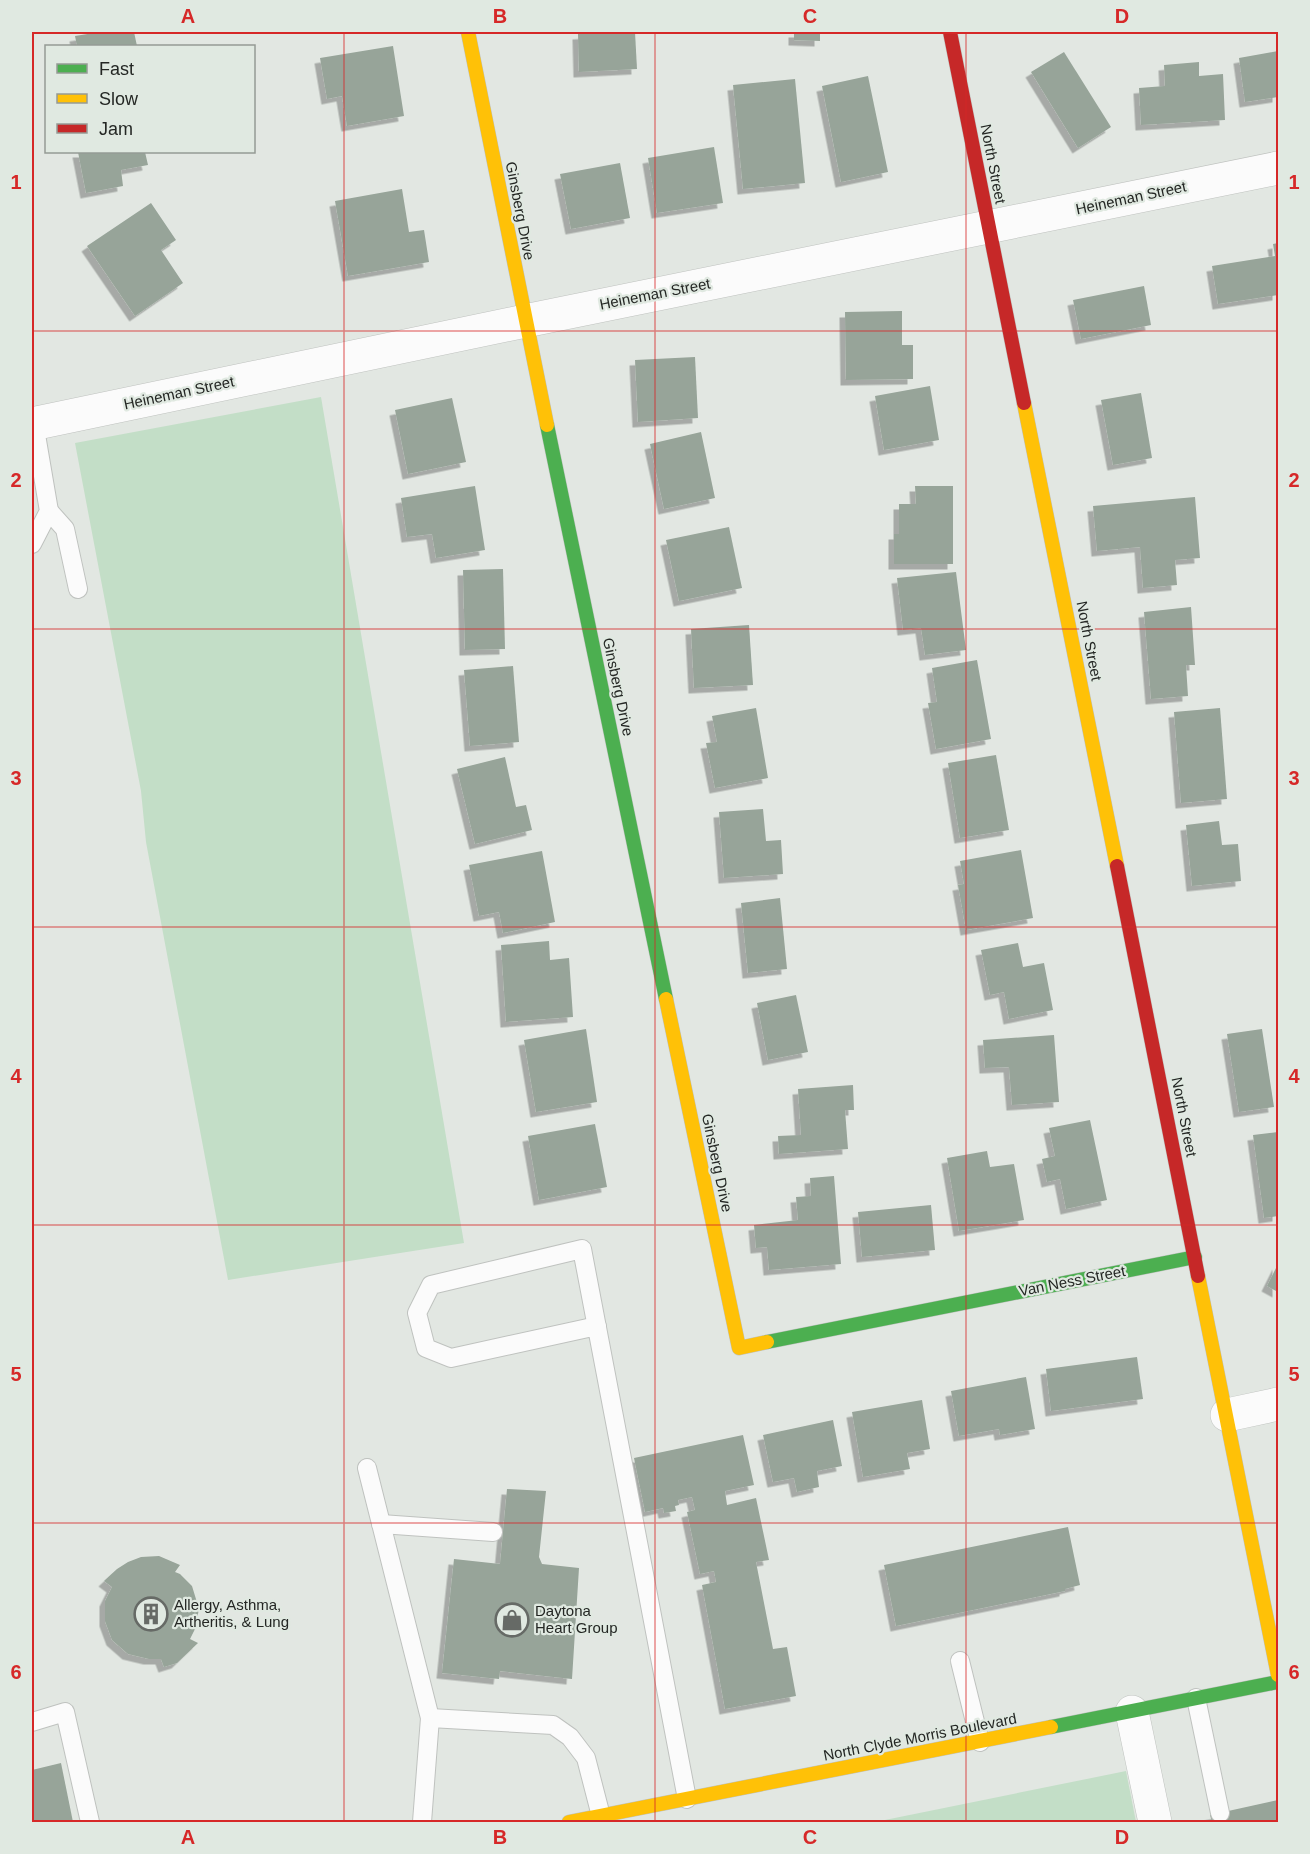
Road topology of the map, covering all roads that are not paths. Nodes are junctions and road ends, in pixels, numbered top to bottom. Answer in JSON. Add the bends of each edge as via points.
{"nodes":[{"id":1,"x":468,"y":32,"type":"edge"},
{"id":2,"x":950,"y":32,"type":"edge"},
{"id":3,"x":1278,"y":168,"type":"edge"},
{"id":4,"x":989,"y":227,"type":"junction"},
{"id":5,"x":525,"y":321,"type":"junction"},
{"id":6,"x":32,"y":420,"type":"edge"},
{"id":7,"x":50,"y":511,"type":"junction"},
{"id":8,"x":32,"y":544,"type":"edge"},
{"id":9,"x":78,"y":589,"type":"dead end"},
{"id":10,"x":1195,"y":1257,"type":"junction"},
{"id":11,"x":597,"y":1326,"type":"junction"},
{"id":12,"x":739,"y":1348,"type":"joint"},
{"id":13,"x":1278,"y":1404,"type":"edge"},
{"id":14,"x":1227,"y":1415,"type":"junction"},
{"id":15,"x":368,"y":1468,"type":"dead end"},
{"id":16,"x":381,"y":1524,"type":"junction"},
{"id":17,"x":493,"y":1532,"type":"dead end"},
{"id":18,"x":960,"y":1661,"type":"dead end"},
{"id":19,"x":1278,"y":1675,"type":"edge"},
{"id":20,"x":1278,"y":1682,"type":"edge"},
{"id":21,"x":1196,"y":1698,"type":"junction"},
{"id":22,"x":1132,"y":1712,"type":"junction"},
{"id":23,"x":430,"y":1718,"type":"junction"},
{"id":24,"x":32,"y":1722,"type":"edge"},
{"id":25,"x":980,"y":1742,"type":"junction"},
{"id":26,"x":687,"y":1799,"type":"junction"},
{"id":27,"x":1220,"y":1813,"type":"dead end"},
{"id":28,"x":602,"y":1816,"type":"junction"},
{"id":29,"x":90,"y":1822,"type":"edge"},
{"id":30,"x":422,"y":1822,"type":"edge"},
{"id":31,"x":568,"y":1822,"type":"edge"},
{"id":32,"x":1155,"y":1822,"type":"edge"}],
"edges":[{"from":1,"to":5,"type":"street","name":"Ginsberg Drive"},
{"from":2,"to":4,"type":"street","name":"North Street"},
{"from":3,"to":4,"type":"street","name":"Heineman Street"},
{"from":4,"to":5,"type":"street","name":"Heineman Street"},
{"from":4,"to":10,"type":"street","name":"North Street"},
{"from":5,"to":6,"type":"street","name":"Heineman Street"},
{"from":5,"to":12,"type":"street","name":"Ginsberg Drive"},
{"from":6,"to":7,"type":"lane"},
{"from":7,"to":8,"type":"lane"},
{"from":7,"to":9,"type":"lane","via":[[66,529]]},
{"from":10,"to":12,"type":"street","name":"Van Ness Street"},
{"from":10,"to":14,"type":"street"},
{"from":11,"to":11,"type":"lane","via":[[451,1358],[426,1348],[417,1313],[431,1285],[582,1249]]},
{"from":11,"to":26,"type":"lane"},
{"from":13,"to":14,"type":"street"},
{"from":14,"to":19,"type":"street"},
{"from":15,"to":16,"type":"lane"},
{"from":16,"to":17,"type":"lane"},
{"from":16,"to":23,"type":"lane"},
{"from":18,"to":25,"type":"lane"},
{"from":20,"to":21,"type":"street","name":"North Clyde Morris Boulevard"},
{"from":21,"to":22,"type":"street","name":"North Clyde Morris Boulevard"},
{"from":21,"to":27,"type":"lane"},
{"from":22,"to":25,"type":"street","name":"North Clyde Morris Boulevard"},
{"from":22,"to":32,"type":"street"},
{"from":23,"to":28,"type":"lane","via":[[553,1725],[570,1737],[586,1758]]},
{"from":23,"to":30,"type":"lane"},
{"from":24,"to":29,"type":"lane","via":[[65,1712]]},
{"from":25,"to":26,"type":"street","name":"North Clyde Morris Boulevard"},
{"from":26,"to":28,"type":"street","name":"North Clyde Morris Boulevard"},
{"from":28,"to":31,"type":"street","name":"North Clyde Morris Boulevard"}]}
